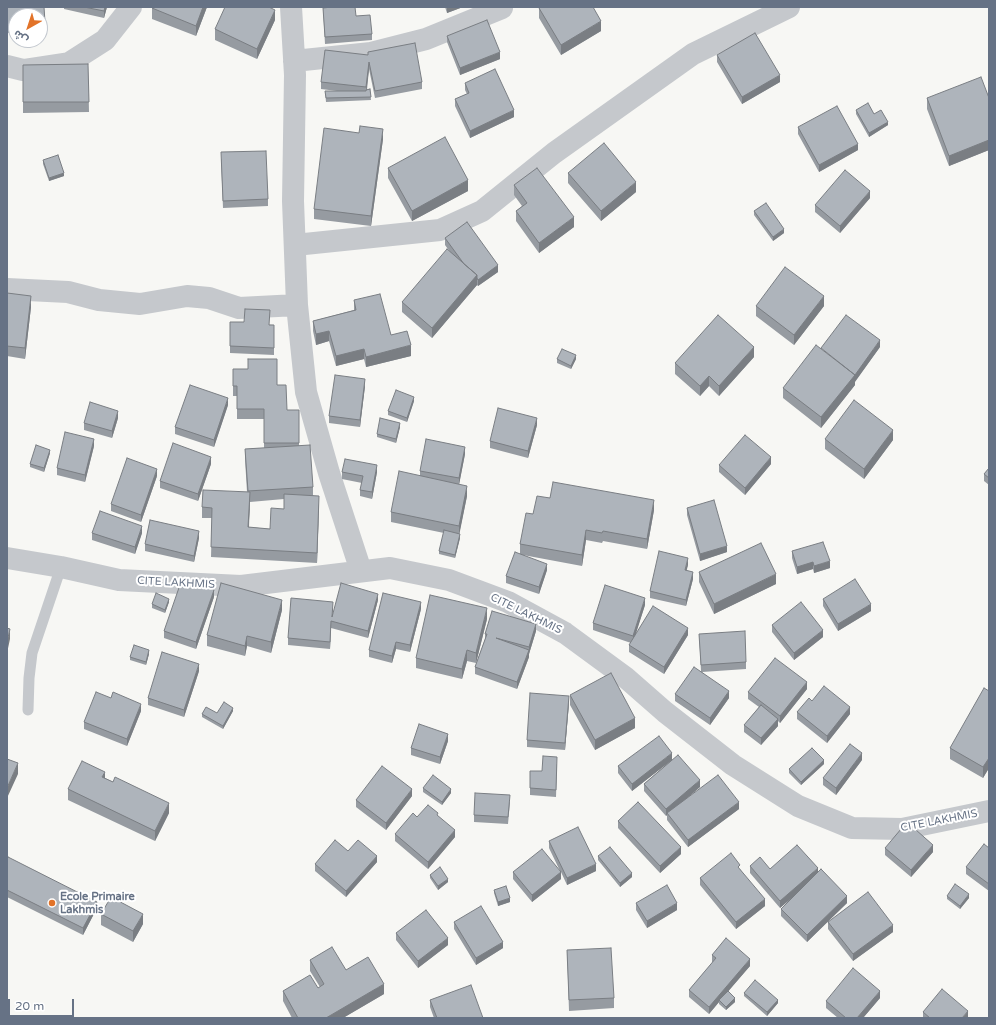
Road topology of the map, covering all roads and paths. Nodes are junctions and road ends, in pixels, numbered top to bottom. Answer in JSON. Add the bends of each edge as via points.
{"nodes":[{"id":1,"x":131,"y":7,"type":"edge"},
{"id":2,"x":290,"y":7,"type":"edge"},
{"id":3,"x":789,"y":7,"type":"edge"},
{"id":4,"x":502,"y":8,"type":"dead end"},
{"id":5,"x":294,"y":61,"type":"junction"},
{"id":6,"x":7,"y":66,"type":"edge"},
{"id":7,"x":295,"y":245,"type":"junction"},
{"id":8,"x":7,"y":289,"type":"edge"},
{"id":9,"x":297,"y":305,"type":"junction"},
{"id":10,"x":7,"y":558,"type":"edge"},
{"id":11,"x":61,"y":567,"type":"junction"},
{"id":12,"x":361,"y":571,"type":"junction"},
{"id":13,"x":28,"y":710,"type":"dead end"},
{"id":14,"x":989,"y":811,"type":"edge"}],
"edges":[{"from":1,"to":6,"type":"street","via":[[105,40],[69,63],[23,70]]},
{"from":2,"to":5,"type":"street"},
{"from":3,"to":7,"type":"street","via":[[693,54],[554,153],[482,211],[440,230]]},
{"from":4,"to":5,"type":"street","via":[[413,43],[372,53]]},
{"from":5,"to":7,"type":"street"},
{"from":7,"to":9,"type":"street"},
{"from":8,"to":9,"type":"street","via":[[68,292],[99,300],[140,304],[187,296],[209,298],[239,308]]},
{"from":9,"to":12,"type":"street","via":[[306,392]]},
{"from":10,"to":11,"type":"street","name":"CITE LAKHMIS"},
{"from":11,"to":12,"type":"street","name":"CITE LAKHMIS","via":[[119,580],[241,586]]},
{"from":11,"to":13,"type":"lane","via":[[32,653]]},
{"from":12,"to":14,"type":"street","name":"CITE LAKHMIS","via":[[390,568],[449,580],[508,602],[565,633],[734,765],[798,806],[852,828],[902,829]]}]}
